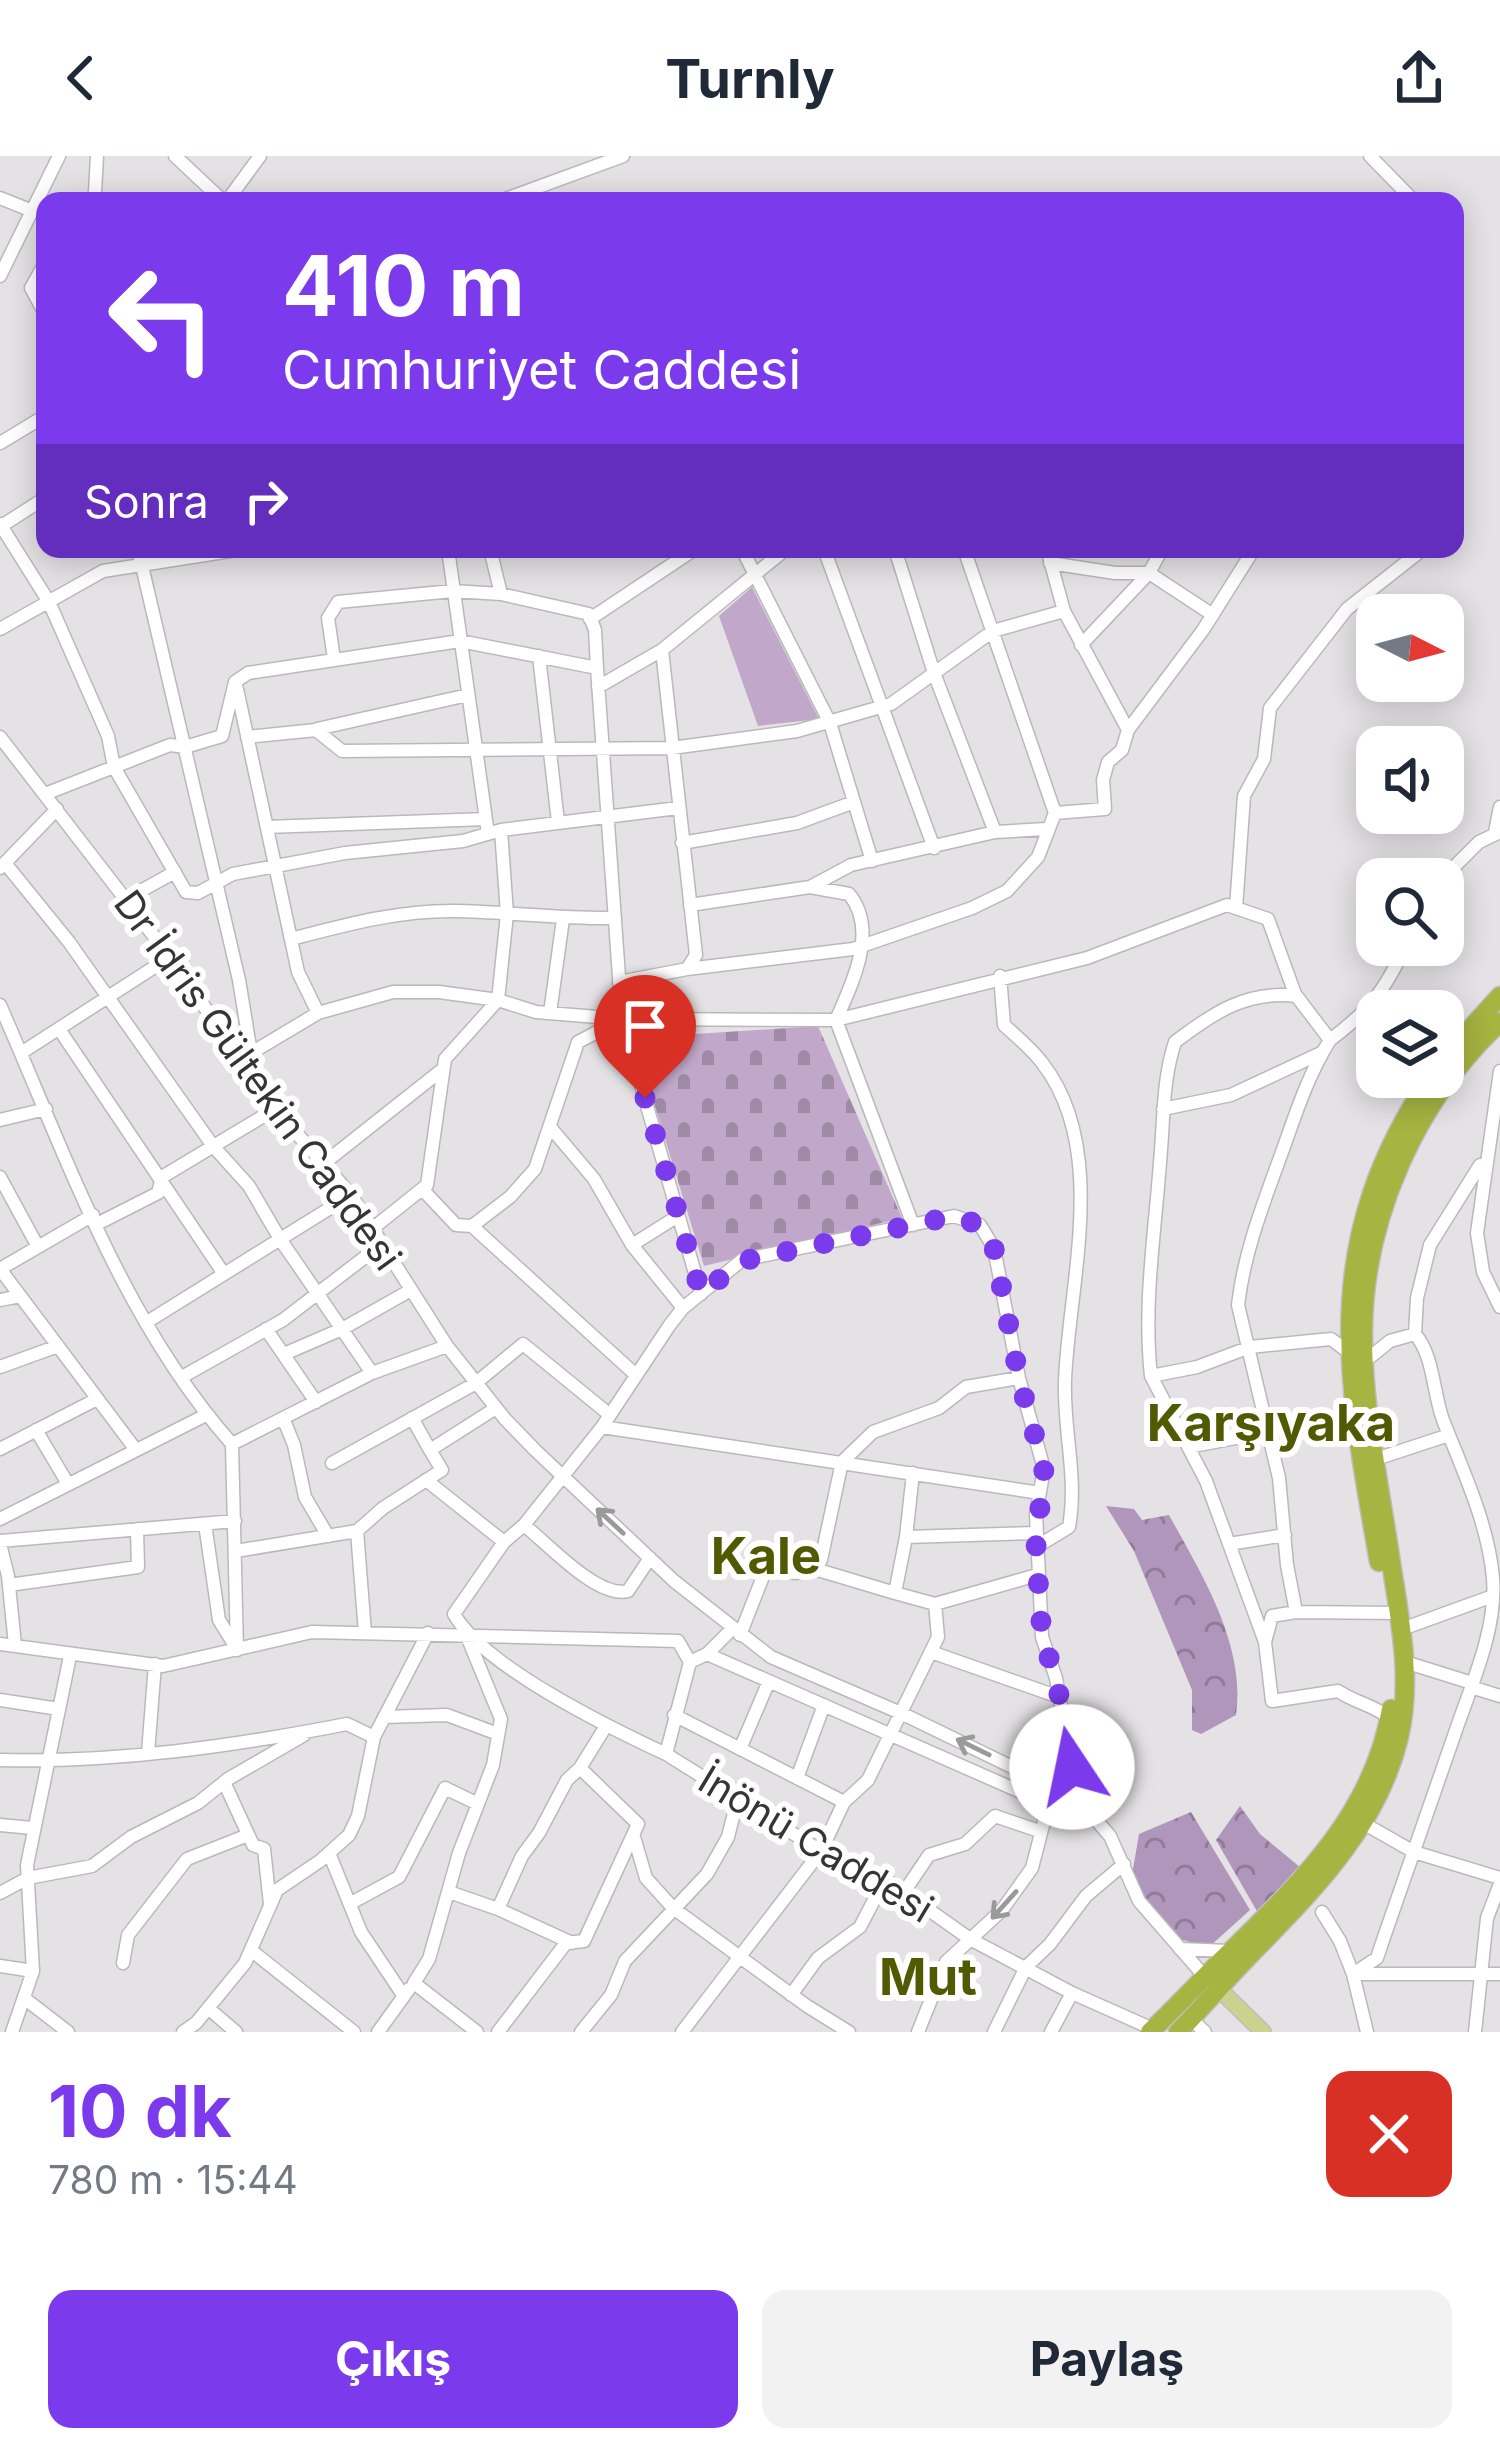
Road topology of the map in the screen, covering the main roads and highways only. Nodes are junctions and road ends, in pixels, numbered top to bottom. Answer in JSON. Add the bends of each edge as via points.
{"nodes":[{"id":1,"x":1500,"y":996,"type":"edge"},
{"id":2,"x":1500,"y":1022,"type":"edge"},
{"id":3,"x":1464,"y":1036,"type":"edge"},
{"id":4,"x":1419,"y":1098,"type":"edge"},
{"id":5,"x":1355,"y":1356,"type":"junction"},
{"id":6,"x":1396,"y":1618,"type":"junction"},
{"id":7,"x":1212,"y":1982,"type":"junction"},
{"id":8,"x":1191,"y":2027,"type":"edge"},
{"id":9,"x":1151,"y":2031,"type":"edge"},
{"id":10,"x":1263,"y":2032,"type":"edge"}],
"edges":[{"from":1,"to":3,"type":"highway"},
{"from":2,"to":5,"type":"highway","via":[[1451,1077],[1392,1184],[1373,1241]]},
{"from":4,"to":5,"type":"highway","via":[[1369,1197],[1358,1246]]},
{"from":5,"to":6,"type":"highway"},
{"from":5,"to":6,"type":"highway","via":[[1353,1416]]},
{"from":6,"to":7,"type":"highway","via":[[1383,1752],[1351,1816]]},
{"from":6,"to":7,"type":"highway","via":[[1405,1662],[1400,1734],[1364,1823],[1341,1857]]},
{"from":7,"to":8,"type":"highway"},
{"from":7,"to":9,"type":"highway"},
{"from":7,"to":10,"type":"main road"}]}
